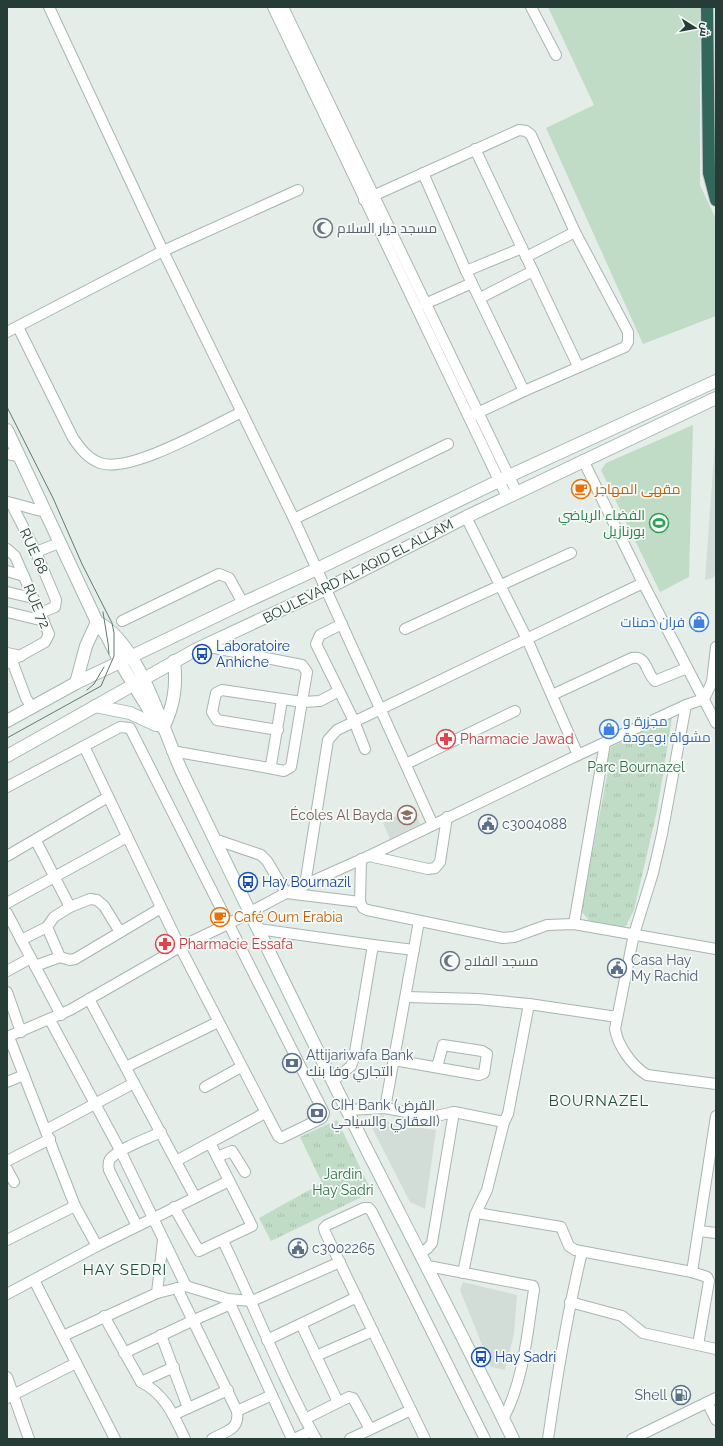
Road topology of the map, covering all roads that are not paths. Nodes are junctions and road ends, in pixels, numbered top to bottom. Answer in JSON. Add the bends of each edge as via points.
{"nodes":[{"id":1,"x":49,"y":7,"type":"edge"},
{"id":2,"x":273,"y":7,"type":"edge"},
{"id":3,"x":283,"y":7,"type":"edge"},
{"id":4,"x":531,"y":7,"type":"edge"},
{"id":5,"x":707,"y":7,"type":"edge"},
{"id":6,"x":556,"y":55,"type":"dead end"},
{"id":7,"x":475,"y":149,"type":"junction"},
{"id":8,"x":423,"y":174,"type":"junction"},
{"id":9,"x":298,"y":190,"type":"dead end"},
{"id":10,"x":368,"y":198,"type":"junction"},
{"id":11,"x":716,"y":200,"type":"edge"},
{"id":12,"x":575,"y":232,"type":"junction"},
{"id":13,"x":163,"y":251,"type":"junction"},
{"id":14,"x":524,"y":252,"type":"junction"},
{"id":15,"x":466,"y":271,"type":"junction"},
{"id":16,"x":533,"y":271,"type":"junction"},
{"id":17,"x":472,"y":283,"type":"junction"},
{"id":18,"x":480,"y":298,"type":"junction"},
{"id":19,"x":425,"y":304,"type":"junction"},
{"id":20,"x":18,"y":327,"type":"junction"},
{"id":21,"x":7,"y":332,"type":"edge"},
{"id":22,"x":578,"y":366,"type":"junction"},
{"id":23,"x":716,"y":381,"type":"edge"},
{"id":24,"x":524,"y":391,"type":"junction"},
{"id":25,"x":716,"y":398,"type":"edge"},
{"id":26,"x":242,"y":412,"type":"junction"},
{"id":27,"x":474,"y":415,"type":"junction"},
{"id":28,"x":8,"y":433,"type":"edge"},
{"id":29,"x":448,"y":444,"type":"dead end"},
{"id":30,"x":7,"y":454,"type":"edge"},
{"id":31,"x":20,"y":457,"type":"junction"},
{"id":32,"x":583,"y":460,"type":"junction"},
{"id":33,"x":504,"y":478,"type":"junction"},
{"id":34,"x":512,"y":495,"type":"junction"},
{"id":35,"x":9,"y":502,"type":"edge"},
{"id":36,"x":45,"y":512,"type":"junction"},
{"id":37,"x":466,"y":517,"type":"junction"},
{"id":38,"x":294,"y":519,"type":"junction"},
{"id":39,"x":59,"y":542,"type":"junction"},
{"id":40,"x":7,"y":549,"type":"edge"},
{"id":41,"x":36,"y":552,"type":"junction"},
{"id":42,"x":571,"y":553,"type":"dead end"},
{"id":43,"x":317,"y":569,"type":"junction"},
{"id":44,"x":7,"y":571,"type":"edge"},
{"id":45,"x":24,"y":576,"type":"junction"},
{"id":46,"x":643,"y":583,"type":"junction"},
{"id":47,"x":500,"y":585,"type":"junction"},
{"id":48,"x":326,"y":589,"type":"junction"},
{"id":49,"x":7,"y":592,"type":"edge"},
{"id":50,"x":33,"y":598,"type":"junction"},
{"id":51,"x":243,"y":603,"type":"junction"},
{"id":52,"x":7,"y":612,"type":"edge"},
{"id":53,"x":42,"y":617,"type":"junction"},
{"id":54,"x":122,"y":621,"type":"dead end"},
{"id":55,"x":97,"y":622,"type":"junction"},
{"id":56,"x":342,"y":624,"type":"junction"},
{"id":57,"x":405,"y":629,"type":"dead end"},
{"id":58,"x":526,"y":639,"type":"junction"},
{"id":59,"x":204,"y":646,"type":"junction"},
{"id":60,"x":716,"y":646,"type":"edge"},
{"id":61,"x":12,"y":658,"type":"edge"},
{"id":62,"x":126,"y":660,"type":"junction"},
{"id":63,"x":174,"y":661,"type":"junction"},
{"id":64,"x":687,"y":668,"type":"junction"},
{"id":65,"x":138,"y":681,"type":"junction"},
{"id":66,"x":76,"y":684,"type":"junction"},
{"id":67,"x":339,"y":691,"type":"junction"},
{"id":68,"x":552,"y":694,"type":"junction"},
{"id":69,"x":704,"y":699,"type":"junction"},
{"id":70,"x":282,"y":700,"type":"junction"},
{"id":71,"x":302,"y":702,"type":"junction"},
{"id":72,"x":95,"y":706,"type":"junction"},
{"id":73,"x":686,"y":706,"type":"junction"},
{"id":74,"x":32,"y":708,"type":"junction"},
{"id":75,"x":381,"y":709,"type":"junction"},
{"id":76,"x":515,"y":711,"type":"dead end"},
{"id":77,"x":7,"y":721,"type":"edge"},
{"id":78,"x":354,"y":721,"type":"junction"},
{"id":79,"x":716,"y":723,"type":"edge"},
{"id":80,"x":163,"y":728,"type":"junction"},
{"id":81,"x":278,"y":730,"type":"junction"},
{"id":82,"x":605,"y":743,"type":"junction"},
{"id":83,"x":84,"y":746,"type":"junction"},
{"id":84,"x":365,"y":749,"type":"dead end"},
{"id":85,"x":172,"y":751,"type":"junction"},
{"id":86,"x":578,"y":755,"type":"junction"},
{"id":87,"x":7,"y":756,"type":"edge"},
{"id":88,"x":406,"y":764,"type":"junction"},
{"id":89,"x":269,"y":768,"type":"junction"},
{"id":90,"x":7,"y":788,"type":"edge"},
{"id":91,"x":108,"y":797,"type":"junction"},
{"id":92,"x":447,"y":817,"type":"junction"},
{"id":93,"x":433,"y":825,"type":"junction"},
{"id":94,"x":127,"y":837,"type":"junction"},
{"id":95,"x":214,"y":839,"type":"junction"},
{"id":96,"x":36,"y":841,"type":"junction"},
{"id":97,"x":7,"y":856,"type":"edge"},
{"id":98,"x":365,"y":857,"type":"junction"},
{"id":99,"x":54,"y":876,"type":"junction"},
{"id":100,"x":305,"y":885,"type":"junction"},
{"id":101,"x":286,"y":893,"type":"junction"},
{"id":102,"x":360,"y":902,"type":"junction"},
{"id":103,"x":7,"y":903,"type":"edge"},
{"id":104,"x":70,"y":907,"type":"junction"},
{"id":105,"x":161,"y":908,"type":"junction"},
{"id":106,"x":250,"y":912,"type":"junction"},
{"id":107,"x":7,"y":913,"type":"edge"},
{"id":108,"x":419,"y":922,"type":"junction"},
{"id":109,"x":228,"y":924,"type":"junction"},
{"id":110,"x":574,"y":924,"type":"junction"},
{"id":111,"x":47,"y":927,"type":"junction"},
{"id":112,"x":258,"y":929,"type":"junction"},
{"id":113,"x":120,"y":932,"type":"junction"},
{"id":114,"x":634,"y":934,"type":"junction"},
{"id":115,"x":21,"y":940,"type":"junction"},
{"id":116,"x":373,"y":945,"type":"junction"},
{"id":117,"x":180,"y":947,"type":"junction"},
{"id":118,"x":716,"y":949,"type":"edge"},
{"id":119,"x":414,"y":950,"type":"junction"},
{"id":120,"x":60,"y":957,"type":"junction"},
{"id":121,"x":33,"y":962,"type":"junction"},
{"id":122,"x":7,"y":971,"type":"edge"},
{"id":123,"x":7,"y":992,"type":"edge"},
{"id":124,"x":406,"y":997,"type":"junction"},
{"id":125,"x":89,"y":999,"type":"junction"},
{"id":126,"x":529,"y":1004,"type":"junction"},
{"id":127,"x":61,"y":1015,"type":"junction"},
{"id":128,"x":617,"y":1017,"type":"junction"},
{"id":129,"x":50,"y":1020,"type":"junction"},
{"id":130,"x":218,"y":1022,"type":"junction"},
{"id":131,"x":21,"y":1032,"type":"junction"},
{"id":132,"x":8,"y":1037,"type":"edge"},
{"id":133,"x":394,"y":1060,"type":"junction"},
{"id":134,"x":241,"y":1067,"type":"junction"},
{"id":135,"x":437,"y":1067,"type":"junction"},
{"id":136,"x":126,"y":1068,"type":"junction"},
{"id":137,"x":24,"y":1074,"type":"junction"},
{"id":138,"x":333,"y":1081,"type":"junction"},
{"id":139,"x":7,"y":1082,"type":"edge"},
{"id":140,"x":134,"y":1083,"type":"junction"},
{"id":141,"x":716,"y":1084,"type":"edge"},
{"id":142,"x":205,"y":1087,"type":"dead end"},
{"id":143,"x":95,"y":1104,"type":"junction"},
{"id":144,"x":385,"y":1108,"type":"junction"},
{"id":145,"x":348,"y":1110,"type":"junction"},
{"id":146,"x":454,"y":1112,"type":"junction"},
{"id":147,"x":265,"y":1113,"type":"junction"},
{"id":148,"x":716,"y":1116,"type":"edge"},
{"id":149,"x":504,"y":1122,"type":"junction"},
{"id":150,"x":161,"y":1132,"type":"junction"},
{"id":151,"x":48,"y":1134,"type":"junction"},
{"id":152,"x":210,"y":1143,"type":"junction"},
{"id":153,"x":121,"y":1152,"type":"junction"},
{"id":154,"x":217,"y":1157,"type":"junction"},
{"id":155,"x":7,"y":1161,"type":"edge"},
{"id":156,"x":176,"y":1161,"type":"junction"},
{"id":157,"x":7,"y":1169,"type":"edge"},
{"id":158,"x":245,"y":1172,"type":"dead end"},
{"id":159,"x":229,"y":1180,"type":"junction"},
{"id":160,"x":14,"y":1182,"type":"dead end"},
{"id":161,"x":195,"y":1197,"type":"junction"},
{"id":162,"x":76,"y":1206,"type":"junction"},
{"id":163,"x":174,"y":1207,"type":"junction"},
{"id":164,"x":477,"y":1213,"type":"junction"},
{"id":165,"x":153,"y":1218,"type":"junction"},
{"id":166,"x":137,"y":1226,"type":"junction"},
{"id":167,"x":700,"y":1231,"type":"junction"},
{"id":168,"x":716,"y":1233,"type":"edge"},
{"id":169,"x":7,"y":1240,"type":"edge"},
{"id":170,"x":163,"y":1240,"type":"junction"},
{"id":171,"x":223,"y":1241,"type":"junction"},
{"id":172,"x":97,"y":1246,"type":"junction"},
{"id":173,"x":582,"y":1252,"type":"junction"},
{"id":174,"x":421,"y":1253,"type":"junction"},
{"id":175,"x":340,"y":1262,"type":"junction"},
{"id":176,"x":428,"y":1266,"type":"junction"},
{"id":177,"x":692,"y":1272,"type":"junction"},
{"id":178,"x":463,"y":1273,"type":"junction"},
{"id":179,"x":34,"y":1280,"type":"junction"},
{"id":180,"x":182,"y":1287,"type":"junction"},
{"id":181,"x":157,"y":1293,"type":"junction"},
{"id":182,"x":7,"y":1294,"type":"edge"},
{"id":183,"x":357,"y":1297,"type":"junction"},
{"id":184,"x":230,"y":1302,"type":"junction"},
{"id":185,"x":252,"y":1302,"type":"junction"},
{"id":186,"x":570,"y":1302,"type":"junction"},
{"id":187,"x":104,"y":1316,"type":"junction"},
{"id":188,"x":194,"y":1320,"type":"junction"},
{"id":189,"x":301,"y":1324,"type":"junction"},
{"id":190,"x":373,"y":1331,"type":"junction"},
{"id":191,"x":161,"y":1335,"type":"junction"},
{"id":192,"x":63,"y":1336,"type":"junction"},
{"id":193,"x":267,"y":1340,"type":"junction"},
{"id":194,"x":698,"y":1345,"type":"junction"},
{"id":195,"x":716,"y":1349,"type":"edge"},
{"id":196,"x":124,"y":1353,"type":"junction"},
{"id":197,"x":316,"y":1356,"type":"junction"},
{"id":198,"x":76,"y":1363,"type":"junction"},
{"id":199,"x":174,"y":1368,"type":"junction"},
{"id":200,"x":7,"y":1376,"type":"edge"},
{"id":201,"x":141,"y":1382,"type":"junction"},
{"id":202,"x":228,"y":1390,"type":"junction"},
{"id":203,"x":272,"y":1395,"type":"junction"},
{"id":204,"x":10,"y":1397,"type":"edge"},
{"id":205,"x":712,"y":1400,"type":"edge"},
{"id":206,"x":338,"y":1402,"type":"junction"},
{"id":207,"x":188,"y":1408,"type":"junction"},
{"id":208,"x":411,"y":1410,"type":"junction"},
{"id":209,"x":237,"y":1411,"type":"junction"},
{"id":210,"x":173,"y":1415,"type":"junction"},
{"id":211,"x":305,"y":1419,"type":"junction"},
{"id":212,"x":503,"y":1419,"type":"junction"},
{"id":213,"x":716,"y":1420,"type":"edge"},
{"id":214,"x":370,"y":1429,"type":"junction"},
{"id":215,"x":313,"y":1435,"type":"edge"},
{"id":216,"x":26,"y":1438,"type":"edge"},
{"id":217,"x":115,"y":1439,"type":"edge"},
{"id":218,"x":185,"y":1439,"type":"edge"},
{"id":219,"x":212,"y":1439,"type":"edge"},
{"id":220,"x":293,"y":1439,"type":"edge"},
{"id":221,"x":350,"y":1439,"type":"edge"},
{"id":222,"x":425,"y":1439,"type":"edge"},
{"id":223,"x":485,"y":1439,"type":"edge"},
{"id":224,"x":513,"y":1439,"type":"edge"},
{"id":225,"x":548,"y":1439,"type":"edge"},
{"id":226,"x":632,"y":1439,"type":"edge"}],
"edges":[{"from":1,"to":13,"type":"street"},
{"from":2,"to":10,"type":"street"},
{"from":3,"to":10,"type":"street"},
{"from":4,"to":6,"type":"street"},
{"from":5,"to":11,"type":"highway","via":[[709,173]]},
{"from":7,"to":8,"type":"street"},
{"from":7,"to":12,"type":"street","via":[[519,130],[526,130],[531,135]]},
{"from":7,"to":14,"type":"street"},
{"from":8,"to":10,"type":"street"},
{"from":8,"to":15,"type":"street"},
{"from":9,"to":13,"type":"street"},
{"from":10,"to":19,"type":"street"},
{"from":10,"to":27,"type":"street"},
{"from":12,"to":14,"type":"street"},
{"from":12,"to":22,"type":"street","via":[[629,337],[625,347]]},
{"from":13,"to":20,"type":"street"},
{"from":13,"to":26,"type":"street"},
{"from":14,"to":15,"type":"street"},
{"from":14,"to":16,"type":"street"},
{"from":15,"to":17,"type":"street"},
{"from":16,"to":18,"type":"street"},
{"from":16,"to":22,"type":"street"},
{"from":17,"to":18,"type":"street"},
{"from":17,"to":19,"type":"street"},
{"from":18,"to":24,"type":"street"},
{"from":19,"to":27,"type":"street"},
{"from":20,"to":21,"type":"street"},
{"from":20,"to":26,"type":"street","via":[[73,438],[83,451],[100,463],[113,465],[140,460]]},
{"from":22,"to":24,"type":"street"},
{"from":23,"to":33,"type":"main road","name":"BOULEVARD AL AQID EL ALLAM"},
{"from":24,"to":27,"type":"street"},
{"from":25,"to":32,"type":"main road","name":"BOULEVARD AL AQID EL ALLAM"},
{"from":26,"to":38,"type":"street"},
{"from":27,"to":33,"type":"street"},
{"from":28,"to":31,"type":"main road"},
{"from":29,"to":38,"type":"street"},
{"from":30,"to":31,"type":"street"},
{"from":31,"to":36,"type":"main road"},
{"from":32,"to":34,"type":"main road","name":"BOULEVARD AL AQID EL ALLAM"},
{"from":32,"to":46,"type":"street"},
{"from":33,"to":34,"type":"street"},
{"from":33,"to":43,"type":"main road","name":"BOULEVARD AL AQID EL ALLAM"},
{"from":34,"to":37,"type":"main road","name":"BOULEVARD AL AQID EL ALLAM"},
{"from":35,"to":36,"type":"street"},
{"from":35,"to":41,"type":"street","name":"RUE 68"},
{"from":36,"to":39,"type":"main road"},
{"from":37,"to":47,"type":"street"},
{"from":37,"to":48,"type":"main road","name":"BOULEVARD AL AQID EL ALLAM"},
{"from":38,"to":43,"type":"street"},
{"from":39,"to":41,"type":"street"},
{"from":39,"to":55,"type":"main road"},
{"from":40,"to":45,"type":"street","name":"RUE 72","via":[[16,556]]},
{"from":41,"to":53,"type":"street","name":"RUE 68","via":[[56,600],[55,607]]},
{"from":42,"to":47,"type":"street"},
{"from":43,"to":48,"type":"street"},
{"from":43,"to":51,"type":"main road","name":"BOULEVARD AL AQID EL ALLAM"},
{"from":44,"to":45,"type":"street"},
{"from":45,"to":50,"type":"street","name":"RUE 72"},
{"from":46,"to":58,"type":"street"},
{"from":46,"to":64,"type":"street"},
{"from":47,"to":57,"type":"street"},
{"from":47,"to":58,"type":"street"},
{"from":48,"to":56,"type":"street"},
{"from":48,"to":59,"type":"main road","name":"BOULEVARD AL AQID EL ALLAM"},
{"from":49,"to":50,"type":"street"},
{"from":50,"to":53,"type":"street","name":"RUE 72"},
{"from":51,"to":54,"type":"street","via":[[229,578],[219,574]]},
{"from":51,"to":62,"type":"main road","name":"BOULEVARD AL AQID EL ALLAM"},
{"from":52,"to":53,"type":"street"},
{"from":53,"to":61,"type":"street","name":"RUE 72","via":[[49,634],[48,638],[45,642]]},
{"from":55,"to":62,"type":"main road"},
{"from":55,"to":66,"type":"main road","via":[[86,646]]},
{"from":56,"to":67,"type":"street","via":[[320,635],[316,644]]},
{"from":56,"to":75,"type":"street"},
{"from":58,"to":68,"type":"street"},
{"from":58,"to":75,"type":"street"},
{"from":59,"to":63,"type":"main road","name":"BOULEVARD AL AQID EL ALLAM"},
{"from":59,"to":71,"type":"street","via":[[302,665],[307,672]]},
{"from":60,"to":69,"type":"street","via":[[712,682]]},
{"from":61,"to":74,"type":"street"},
{"from":62,"to":65,"type":"main road"},
{"from":62,"to":66,"type":"main road","name":"BOULEVARD AL AQID EL ALLAM"},
{"from":63,"to":65,"type":"main road","name":"BOULEVARD AL AQID EL ALLAM"},
{"from":63,"to":80,"type":"main road","via":[[174,702]]},
{"from":64,"to":68,"type":"street","via":[[656,681],[642,659],[632,658]]},
{"from":64,"to":69,"type":"street"},
{"from":65,"to":72,"type":"main road","name":"BOULEVARD AL AQID EL ALLAM"},
{"from":65,"to":80,"type":"main road","via":[[153,699]]},
{"from":66,"to":74,"type":"main road","name":"BOULEVARD AL AQID EL ALLAM"},
{"from":67,"to":71,"type":"street","via":[[320,701]]},
{"from":67,"to":78,"type":"street"},
{"from":68,"to":86,"type":"street"},
{"from":69,"to":73,"type":"street"},
{"from":69,"to":79,"type":"street"},
{"from":70,"to":71,"type":"street"},
{"from":70,"to":81,"type":"street"},
{"from":70,"to":81,"type":"street","via":[[222,690],[216,693],[212,712],[217,720]]},
{"from":71,"to":89,"type":"street","via":[[291,767],[284,771]]},
{"from":72,"to":80,"type":"main road","via":[[130,713]]},
{"from":72,"to":87,"type":"main road","name":"BOULEVARD AL AQID EL ALLAM"},
{"from":73,"to":82,"type":"street"},
{"from":73,"to":114,"type":"street","via":[[662,834]]},
{"from":74,"to":77,"type":"main road","name":"BOULEVARD AL AQID EL ALLAM"},
{"from":75,"to":78,"type":"street"},
{"from":75,"to":88,"type":"street"},
{"from":76,"to":88,"type":"street"},
{"from":78,"to":84,"type":"street"},
{"from":78,"to":100,"type":"street","via":[[337,730],[328,740]]},
{"from":80,"to":85,"type":"main road"},
{"from":81,"to":89,"type":"street"},
{"from":82,"to":86,"type":"street"},
{"from":82,"to":110,"type":"street"},
{"from":83,"to":90,"type":"street"},
{"from":83,"to":91,"type":"street"},
{"from":83,"to":109,"type":"street","via":[[120,727],[126,726],[133,731]]},
{"from":85,"to":89,"type":"street"},
{"from":85,"to":95,"type":"main road"},
{"from":86,"to":92,"type":"street"},
{"from":88,"to":93,"type":"street"},
{"from":91,"to":94,"type":"street"},
{"from":91,"to":96,"type":"street"},
{"from":92,"to":93,"type":"street"},
{"from":92,"to":98,"type":"street","via":[[440,862],[435,868],[428,869]]},
{"from":93,"to":98,"type":"street"},
{"from":94,"to":99,"type":"street"},
{"from":94,"to":105,"type":"street"},
{"from":95,"to":101,"type":"street","via":[[261,855]]},
{"from":95,"to":106,"type":"main road"},
{"from":96,"to":97,"type":"street"},
{"from":96,"to":99,"type":"street"},
{"from":98,"to":100,"type":"street"},
{"from":98,"to":102,"type":"street"},
{"from":99,"to":103,"type":"street"},
{"from":99,"to":104,"type":"street"},
{"from":100,"to":101,"type":"street"},
{"from":101,"to":102,"type":"street"},
{"from":101,"to":106,"type":"street"},
{"from":102,"to":108,"type":"street","via":[[367,910]]},
{"from":104,"to":111,"type":"street","via":[[54,917]]},
{"from":104,"to":113,"type":"street","via":[[90,899],[97,900],[104,906]]},
{"from":105,"to":113,"type":"street"},
{"from":105,"to":117,"type":"street"},
{"from":106,"to":109,"type":"street"},
{"from":106,"to":112,"type":"main road"},
{"from":107,"to":115,"type":"street"},
{"from":108,"to":110,"type":"street","via":[[503,938],[514,937],[547,925]]},
{"from":108,"to":119,"type":"street"},
{"from":109,"to":117,"type":"street"},
{"from":109,"to":147,"type":"street","via":[[324,1116],[279,1138]]},
{"from":110,"to":114,"type":"street"},
{"from":111,"to":115,"type":"street"},
{"from":111,"to":120,"type":"street"},
{"from":112,"to":116,"type":"street"},
{"from":112,"to":138,"type":"main road"},
{"from":113,"to":120,"type":"street","via":[[75,959]]},
{"from":114,"to":118,"type":"street"},
{"from":114,"to":128,"type":"street"},
{"from":115,"to":121,"type":"street"},
{"from":116,"to":119,"type":"street"},
{"from":116,"to":138,"type":"street","via":[[354,1058],[351,1066]]},
{"from":117,"to":125,"type":"street"},
{"from":117,"to":130,"type":"street"},
{"from":119,"to":124,"type":"street"},
{"from":120,"to":121,"type":"street"},
{"from":121,"to":122,"type":"street"},
{"from":121,"to":127,"type":"street"},
{"from":123,"to":131,"type":"street"},
{"from":124,"to":126,"type":"street","via":[[478,999]]},
{"from":124,"to":133,"type":"street"},
{"from":125,"to":127,"type":"street"},
{"from":125,"to":136,"type":"street"},
{"from":126,"to":128,"type":"street"},
{"from":126,"to":149,"type":"street","via":[[508,1114]]},
{"from":127,"to":129,"type":"street"},
{"from":128,"to":141,"type":"street","via":[[616,1037],[638,1070],[647,1075]]},
{"from":129,"to":131,"type":"street"},
{"from":129,"to":143,"type":"street"},
{"from":130,"to":134,"type":"street"},
{"from":130,"to":136,"type":"street"},
{"from":131,"to":132,"type":"street"},
{"from":132,"to":137,"type":"street"},
{"from":133,"to":135,"type":"street"},
{"from":133,"to":144,"type":"street"},
{"from":134,"to":142,"type":"street"},
{"from":134,"to":147,"type":"street"},
{"from":135,"to":135,"type":"street","via":[[482,1074],[487,1054],[443,1045]]},
{"from":136,"to":140,"type":"street"},
{"from":137,"to":139,"type":"street"},
{"from":137,"to":151,"type":"street"},
{"from":138,"to":145,"type":"main road"},
{"from":140,"to":143,"type":"street"},
{"from":140,"to":150,"type":"street"},
{"from":143,"to":151,"type":"street"},
{"from":143,"to":153,"type":"street"},
{"from":144,"to":145,"type":"street"},
{"from":144,"to":146,"type":"street","via":[[432,1117]]},
{"from":145,"to":174,"type":"main road"},
{"from":146,"to":149,"type":"street"},
{"from":146,"to":174,"type":"street","via":[[432,1243]]},
{"from":147,"to":152,"type":"street"},
{"from":148,"to":167,"type":"street"},
{"from":149,"to":164,"type":"street","via":[[487,1190]]},
{"from":150,"to":153,"type":"street"},
{"from":150,"to":156,"type":"street"},
{"from":151,"to":155,"type":"street"},
{"from":151,"to":162,"type":"street"},
{"from":152,"to":154,"type":"street"},
{"from":152,"to":156,"type":"street"},
{"from":153,"to":165,"type":"street"},
{"from":153,"to":166,"type":"street","via":[[108,1162],[109,1170]]},
{"from":154,"to":158,"type":"street","via":[[232,1151]]},
{"from":154,"to":159,"type":"street"},
{"from":156,"to":161,"type":"street"},
{"from":157,"to":160,"type":"street"},
{"from":159,"to":161,"type":"street"},
{"from":159,"to":171,"type":"street","via":[[252,1226]]},
{"from":161,"to":163,"type":"street"},
{"from":162,"to":169,"type":"street"},
{"from":162,"to":172,"type":"street"},
{"from":163,"to":165,"type":"street"},
{"from":163,"to":171,"type":"street","via":[[199,1251]]},
{"from":164,"to":173,"type":"street","via":[[561,1227],[571,1249]]},
{"from":164,"to":178,"type":"street"},
{"from":165,"to":166,"type":"street"},
{"from":165,"to":170,"type":"street"},
{"from":166,"to":172,"type":"street"},
{"from":167,"to":168,"type":"street"},
{"from":167,"to":177,"type":"street"},
{"from":170,"to":180,"type":"street"},
{"from":170,"to":181,"type":"street"},
{"from":171,"to":185,"type":"street"},
{"from":172,"to":179,"type":"street"},
{"from":173,"to":177,"type":"street"},
{"from":173,"to":186,"type":"street"},
{"from":174,"to":176,"type":"main road"},
{"from":175,"to":183,"type":"street"},
{"from":175,"to":185,"type":"street"},
{"from":175,"to":223,"type":"street","via":[[324,1228],[369,1208]]},
{"from":176,"to":178,"type":"street"},
{"from":176,"to":212,"type":"main road"},
{"from":177,"to":194,"type":"street","via":[[707,1277],[710,1281]]},
{"from":178,"to":212,"type":"street","via":[[533,1286],[519,1377],[512,1401]]},
{"from":179,"to":182,"type":"street"},
{"from":179,"to":192,"type":"street"},
{"from":180,"to":181,"type":"street"},
{"from":180,"to":184,"type":"street"},
{"from":180,"to":188,"type":"street"},
{"from":181,"to":187,"type":"street"},
{"from":183,"to":189,"type":"street"},
{"from":183,"to":190,"type":"street"},
{"from":184,"to":185,"type":"street"},
{"from":184,"to":188,"type":"street"},
{"from":184,"to":203,"type":"street"},
{"from":185,"to":193,"type":"street"},
{"from":186,"to":194,"type":"street","via":[[622,1316],[643,1333]]},
{"from":186,"to":225,"type":"street"},
{"from":187,"to":192,"type":"street"},
{"from":187,"to":196,"type":"street"},
{"from":188,"to":191,"type":"street"},
{"from":188,"to":202,"type":"street"},
{"from":189,"to":193,"type":"street"},
{"from":189,"to":197,"type":"street"},
{"from":190,"to":197,"type":"street"},
{"from":190,"to":208,"type":"street"},
{"from":191,"to":196,"type":"street"},
{"from":191,"to":199,"type":"street"},
{"from":192,"to":198,"type":"street"},
{"from":193,"to":211,"type":"street"},
{"from":194,"to":195,"type":"street"},
{"from":196,"to":201,"type":"street"},
{"from":197,"to":206,"type":"street"},
{"from":198,"to":204,"type":"street"},
{"from":198,"to":217,"type":"street"},
{"from":199,"to":201,"type":"street"},
{"from":199,"to":207,"type":"street"},
{"from":200,"to":204,"type":"street"},
{"from":201,"to":210,"type":"street","via":[[163,1398]]},
{"from":202,"to":207,"type":"street"},
{"from":202,"to":209,"type":"street"},
{"from":203,"to":209,"type":"street"},
{"from":203,"to":220,"type":"street"},
{"from":204,"to":216,"type":"street"},
{"from":205,"to":213,"type":"street"},
{"from":205,"to":226,"type":"street"},
{"from":206,"to":211,"type":"street"},
{"from":206,"to":214,"type":"street","via":[[349,1398],[355,1399]]},
{"from":207,"to":210,"type":"street"},
{"from":208,"to":214,"type":"street"},
{"from":208,"to":222,"type":"street"},
{"from":209,"to":219,"type":"street","via":[[235,1427]]},
{"from":210,"to":218,"type":"street"},
{"from":211,"to":215,"type":"street"},
{"from":212,"to":224,"type":"main road"},
{"from":214,"to":221,"type":"street"},
{"from":215,"to":220,"type":"street"}]}
